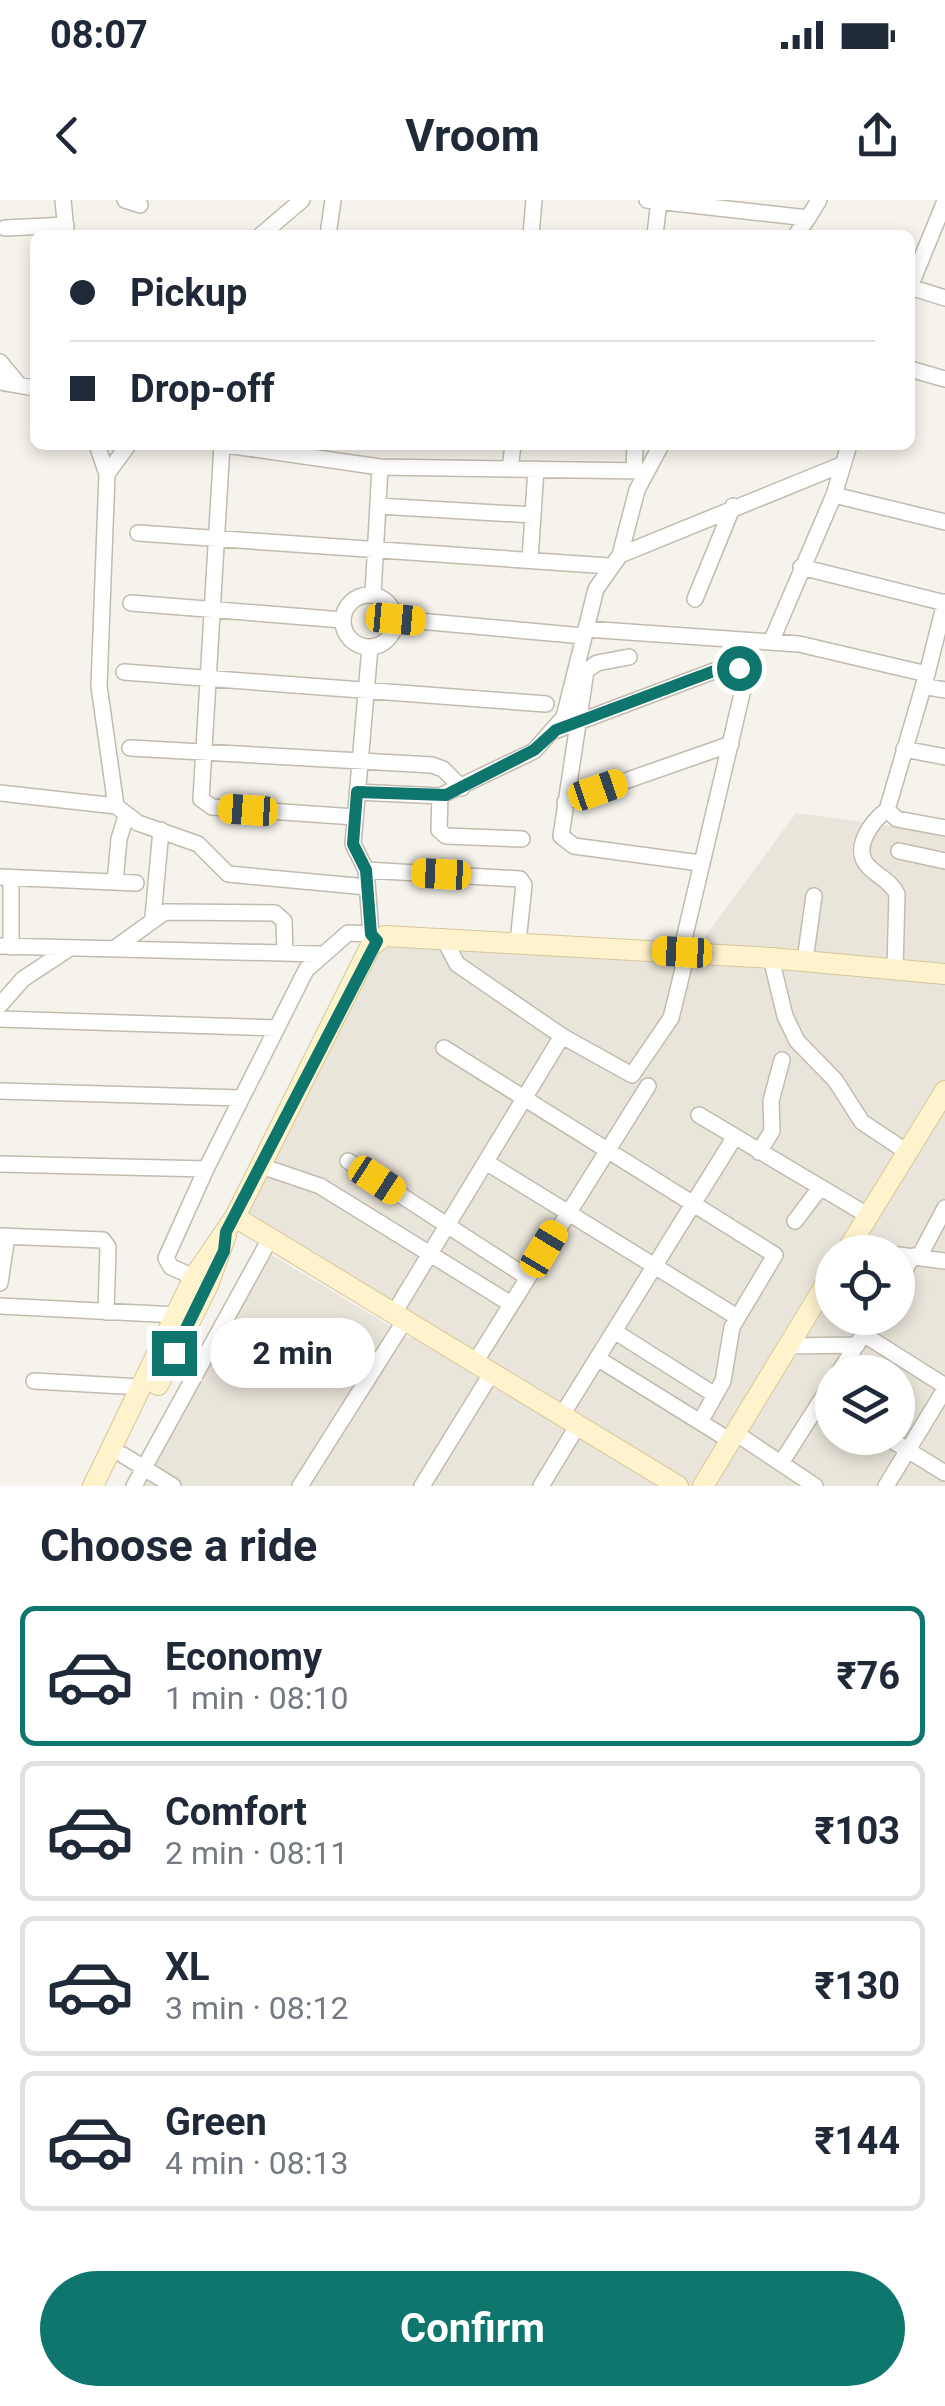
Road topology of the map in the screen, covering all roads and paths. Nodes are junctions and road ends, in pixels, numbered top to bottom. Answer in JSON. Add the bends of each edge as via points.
{"nodes":[{"id":1,"x":63,"y":200,"type":"edge"},
{"id":2,"x":302,"y":200,"type":"edge"},
{"id":3,"x":333,"y":200,"type":"edge"},
{"id":4,"x":534,"y":200,"type":"edge"},
{"id":5,"x":646,"y":200,"type":"edge"},
{"id":6,"x":819,"y":200,"type":"edge"},
{"id":7,"x":659,"y":201,"type":"edge"},
{"id":8,"x":945,"y":201,"type":"edge"},
{"id":9,"x":771,"y":205,"type":"edge"},
{"id":10,"x":808,"y":218,"type":"junction"},
{"id":11,"x":941,"y":223,"type":"edge"},
{"id":12,"x":5,"y":228,"type":"dead end"},
{"id":13,"x":66,"y":230,"type":"edge"},
{"id":14,"x":268,"y":230,"type":"edge"},
{"id":15,"x":329,"y":230,"type":"edge"},
{"id":16,"x":531,"y":230,"type":"edge"},
{"id":17,"x":656,"y":230,"type":"edge"},
{"id":18,"x":800,"y":230,"type":"edge"},
{"id":19,"x":915,"y":277,"type":"edge"},
{"id":20,"x":915,"y":289,"type":"edge"},
{"id":21,"x":945,"y":298,"type":"edge"},
{"id":22,"x":0,"y":362,"type":"edge"},
{"id":23,"x":915,"y":370,"type":"edge"},
{"id":24,"x":945,"y":379,"type":"edge"},
{"id":25,"x":0,"y":382,"type":"edge"},
{"id":26,"x":27,"y":387,"type":"edge"},
{"id":27,"x":99,"y":450,"type":"edge"},
{"id":28,"x":125,"y":450,"type":"edge"},
{"id":29,"x":224,"y":450,"type":"edge"},
{"id":30,"x":287,"y":450,"type":"edge"},
{"id":31,"x":512,"y":450,"type":"edge"},
{"id":32,"x":636,"y":450,"type":"edge"},
{"id":33,"x":657,"y":450,"type":"edge"},
{"id":34,"x":847,"y":450,"type":"edge"},
{"id":35,"x":312,"y":452,"type":"edge"},
{"id":36,"x":841,"y":465,"type":"junction"},
{"id":37,"x":380,"y":467,"type":"junction"},
{"id":38,"x":510,"y":469,"type":"junction"},
{"id":39,"x":536,"y":469,"type":"junction"},
{"id":40,"x":640,"y":471,"type":"junction"},
{"id":41,"x":108,"y":474,"type":"junction"},
{"id":42,"x":834,"y":494,"type":"junction"},
{"id":43,"x":378,"y":506,"type":"junction"},
{"id":44,"x":733,"y":506,"type":"junction"},
{"id":45,"x":533,"y":516,"type":"junction"},
{"id":46,"x":945,"y":522,"type":"edge"},
{"id":47,"x":138,"y":533,"type":"dead end"},
{"id":48,"x":216,"y":538,"type":"junction"},
{"id":49,"x":376,"y":549,"type":"junction"},
{"id":50,"x":530,"y":560,"type":"junction"},
{"id":51,"x":615,"y":560,"type":"junction"},
{"id":52,"x":801,"y":567,"type":"junction"},
{"id":53,"x":373,"y":594,"type":"junction"},
{"id":54,"x":696,"y":599,"type":"dead end"},
{"id":55,"x":131,"y":602,"type":"dead end"},
{"id":56,"x":945,"y":603,"type":"edge"},
{"id":57,"x":212,"y":609,"type":"junction"},
{"id":58,"x":396,"y":619,"type":"junction"},
{"id":59,"x":343,"y":620,"type":"junction"},
{"id":60,"x":943,"y":621,"type":"edge"},
{"id":61,"x":585,"y":632,"type":"junction"},
{"id":62,"x":772,"y":642,"type":"junction"},
{"id":63,"x":370,"y":647,"type":"junction"},
{"id":64,"x":629,"y":657,"type":"dead end"},
{"id":65,"x":124,"y":672,"type":"dead end"},
{"id":66,"x":925,"y":680,"type":"junction"},
{"id":67,"x":208,"y":681,"type":"junction"},
{"id":68,"x":945,"y":690,"type":"edge"},
{"id":69,"x":366,"y":692,"type":"junction"},
{"id":70,"x":546,"y":704,"type":"dead end"},
{"id":71,"x":578,"y":722,"type":"junction"},
{"id":72,"x":556,"y":730,"type":"junction"},
{"id":73,"x":731,"y":744,"type":"junction"},
{"id":74,"x":130,"y":748,"type":"dead end"},
{"id":75,"x":904,"y":749,"type":"junction"},
{"id":76,"x":204,"y":752,"type":"junction"},
{"id":77,"x":945,"y":757,"type":"edge"},
{"id":78,"x":360,"y":761,"type":"junction"},
{"id":79,"x":462,"y":788,"type":"junction"},
{"id":80,"x":357,"y":792,"type":"junction"},
{"id":81,"x":0,"y":793,"type":"edge"},
{"id":82,"x":440,"y":796,"type":"junction"},
{"id":83,"x":564,"y":802,"type":"junction"},
{"id":84,"x":887,"y":810,"type":"junction"},
{"id":85,"x":121,"y":811,"type":"junction"},
{"id":86,"x":355,"y":817,"type":"junction"},
{"id":87,"x":945,"y":828,"type":"edge"},
{"id":88,"x":161,"y":830,"type":"junction"},
{"id":89,"x":522,"y":839,"type":"dead end"},
{"id":90,"x":899,"y":851,"type":"dead end"},
{"id":91,"x":945,"y":862,"type":"edge"},
{"id":92,"x":700,"y":864,"type":"junction"},
{"id":93,"x":6,"y":877,"type":"edge"},
{"id":94,"x":367,"y":878,"type":"junction"},
{"id":95,"x":115,"y":882,"type":"junction"},
{"id":96,"x":136,"y":883,"type":"dead end"},
{"id":97,"x":814,"y":896,"type":"dead end"},
{"id":98,"x":153,"y":918,"type":"junction"},
{"id":99,"x":374,"y":937,"type":"junction"},
{"id":100,"x":442,"y":937,"type":"junction"},
{"id":101,"x":518,"y":942,"type":"junction"},
{"id":102,"x":5,"y":947,"type":"edge"},
{"id":103,"x":70,"y":948,"type":"junction"},
{"id":104,"x":115,"y":948,"type":"junction"},
{"id":105,"x":684,"y":952,"type":"junction"},
{"id":106,"x":285,"y":953,"type":"junction"},
{"id":107,"x":320,"y":954,"type":"junction"},
{"id":108,"x":771,"y":958,"type":"junction"},
{"id":109,"x":805,"y":960,"type":"junction"},
{"id":110,"x":895,"y":969,"type":"junction"},
{"id":111,"x":945,"y":974,"type":"edge"},
{"id":112,"x":0,"y":1005,"type":"edge"},
{"id":113,"x":0,"y":1018,"type":"edge"},
{"id":114,"x":277,"y":1028,"type":"junction"},
{"id":115,"x":562,"y":1036,"type":"junction"},
{"id":116,"x":444,"y":1048,"type":"dead end"},
{"id":117,"x":782,"y":1060,"type":"dead end"},
{"id":118,"x":648,"y":1086,"type":"dead end"},
{"id":119,"x":0,"y":1091,"type":"edge"},
{"id":120,"x":945,"y":1092,"type":"edge"},
{"id":121,"x":240,"y":1098,"type":"junction"},
{"id":122,"x":524,"y":1098,"type":"junction"},
{"id":123,"x":699,"y":1115,"type":"dead end"},
{"id":124,"x":734,"y":1138,"type":"junction"},
{"id":125,"x":606,"y":1150,"type":"junction"},
{"id":126,"x":759,"y":1152,"type":"junction"},
{"id":127,"x":907,"y":1152,"type":"junction"},
{"id":128,"x":348,"y":1161,"type":"dead end"},
{"id":129,"x":486,"y":1162,"type":"junction"},
{"id":130,"x":0,"y":1164,"type":"edge"},
{"id":131,"x":261,"y":1166,"type":"junction"},
{"id":132,"x":206,"y":1168,"type":"junction"},
{"id":133,"x":820,"y":1188,"type":"junction"},
{"id":134,"x":693,"y":1204,"type":"junction"},
{"id":135,"x":945,"y":1208,"type":"edge"},
{"id":136,"x":566,"y":1212,"type":"junction"},
{"id":137,"x":868,"y":1216,"type":"junction"},
{"id":138,"x":795,"y":1221,"type":"dead end"},
{"id":139,"x":230,"y":1225,"type":"junction"},
{"id":140,"x":447,"y":1226,"type":"junction"},
{"id":141,"x":860,"y":1235,"type":"edge"},
{"id":142,"x":4,"y":1236,"type":"edge"},
{"id":143,"x":271,"y":1236,"type":"junction"},
{"id":144,"x":945,"y":1245,"type":"edge"},
{"id":145,"x":430,"y":1254,"type":"junction"},
{"id":146,"x":921,"y":1257,"type":"edge"},
{"id":147,"x":654,"y":1266,"type":"junction"},
{"id":148,"x":194,"y":1277,"type":"junction"},
{"id":149,"x":527,"y":1278,"type":"junction"},
{"id":150,"x":0,"y":1283,"type":"edge"},
{"id":151,"x":815,"y":1302,"type":"edge"},
{"id":152,"x":511,"y":1304,"type":"junction"},
{"id":153,"x":0,"y":1306,"type":"edge"},
{"id":154,"x":106,"y":1312,"type":"junction"},
{"id":155,"x":177,"y":1314,"type":"junction"},
{"id":156,"x":399,"y":1316,"type":"junction"},
{"id":157,"x":737,"y":1317,"type":"junction"},
{"id":158,"x":614,"y":1330,"type":"junction"},
{"id":159,"x":863,"y":1335,"type":"edge"},
{"id":160,"x":860,"y":1339,"type":"junction"},
{"id":161,"x":788,"y":1346,"type":"junction"},
{"id":162,"x":850,"y":1355,"type":"edge"},
{"id":163,"x":597,"y":1358,"type":"junction"},
{"id":164,"x":482,"y":1369,"type":"junction"},
{"id":165,"x":34,"y":1381,"type":"dead end"},
{"id":166,"x":945,"y":1387,"type":"edge"},
{"id":167,"x":142,"y":1388,"type":"junction"},
{"id":168,"x":716,"y":1395,"type":"junction"},
{"id":169,"x":815,"y":1414,"type":"edge"},
{"id":170,"x":570,"y":1420,"type":"junction"},
{"id":171,"x":700,"y":1422,"type":"junction"},
{"id":172,"x":915,"y":1442,"type":"edge"},
{"id":173,"x":915,"y":1454,"type":"edge"},
{"id":174,"x":122,"y":1455,"type":"junction"},
{"id":175,"x":907,"y":1455,"type":"edge"},
{"id":176,"x":719,"y":1458,"type":"edge"},
{"id":177,"x":781,"y":1463,"type":"junction"},
{"id":178,"x":144,"y":1467,"type":"junction"},
{"id":179,"x":945,"y":1473,"type":"edge"},
{"id":180,"x":93,"y":1486,"type":"edge"},
{"id":181,"x":107,"y":1486,"type":"edge"},
{"id":182,"x":134,"y":1486,"type":"edge"},
{"id":183,"x":173,"y":1486,"type":"edge"},
{"id":184,"x":300,"y":1486,"type":"edge"},
{"id":185,"x":422,"y":1486,"type":"edge"},
{"id":186,"x":541,"y":1486,"type":"edge"},
{"id":187,"x":678,"y":1486,"type":"edge"},
{"id":188,"x":816,"y":1486,"type":"edge"},
{"id":189,"x":886,"y":1486,"type":"edge"}],
"edges":[{"from":1,"to":13,"type":"street"},
{"from":2,"to":14,"type":"street"},
{"from":3,"to":15,"type":"street"},
{"from":4,"to":16,"type":"street"},
{"from":5,"to":7,"type":"street"},
{"from":6,"to":10,"type":"street"},
{"from":7,"to":9,"type":"street"},
{"from":7,"to":17,"type":"street"},
{"from":8,"to":11,"type":"street"},
{"from":9,"to":10,"type":"street"},
{"from":10,"to":18,"type":"street"},
{"from":11,"to":19,"type":"street"},
{"from":12,"to":13,"type":"street"},
{"from":20,"to":21,"type":"street"},
{"from":22,"to":26,"type":"street"},
{"from":23,"to":24,"type":"street"},
{"from":25,"to":26,"type":"street"},
{"from":27,"to":41,"type":"street"},
{"from":28,"to":41,"type":"street"},
{"from":29,"to":48,"type":"street"},
{"from":30,"to":35,"type":"street"},
{"from":31,"to":38,"type":"street"},
{"from":32,"to":40,"type":"street"},
{"from":33,"to":40,"type":"street"},
{"from":34,"to":36,"type":"street"},
{"from":35,"to":37,"type":"street"},
{"from":36,"to":42,"type":"street"},
{"from":36,"to":44,"type":"street"},
{"from":37,"to":38,"type":"street"},
{"from":37,"to":43,"type":"street"},
{"from":38,"to":39,"type":"street"},
{"from":39,"to":40,"type":"street"},
{"from":39,"to":45,"type":"street"},
{"from":40,"to":51,"type":"street"},
{"from":41,"to":85,"type":"street","via":[[100,686]]},
{"from":42,"to":46,"type":"street"},
{"from":42,"to":52,"type":"street"},
{"from":43,"to":45,"type":"street"},
{"from":43,"to":49,"type":"street"},
{"from":44,"to":51,"type":"street"},
{"from":44,"to":54,"type":"street"},
{"from":45,"to":50,"type":"street"},
{"from":47,"to":48,"type":"street"},
{"from":48,"to":49,"type":"street"},
{"from":48,"to":57,"type":"street"},
{"from":49,"to":50,"type":"street"},
{"from":49,"to":53,"type":"street"},
{"from":50,"to":51,"type":"street"},
{"from":51,"to":61,"type":"street","via":[[596,589]]},
{"from":52,"to":56,"type":"street"},
{"from":52,"to":62,"type":"street"},
{"from":53,"to":58,"type":"street","via":[[388,602]]},
{"from":53,"to":59,"type":"street","via":[[349,603]]},
{"from":55,"to":57,"type":"street"},
{"from":56,"to":60,"type":"street"},
{"from":57,"to":59,"type":"street"},
{"from":57,"to":67,"type":"street"},
{"from":58,"to":61,"type":"street"},
{"from":58,"to":63,"type":"street","via":[[386,641]]},
{"from":59,"to":63,"type":"street","via":[[354,642]]},
{"from":60,"to":66,"type":"street"},
{"from":61,"to":62,"type":"street"},
{"from":61,"to":72,"type":"street"},
{"from":62,"to":66,"type":"street","via":[[828,648]]},
{"from":63,"to":69,"type":"street"},
{"from":64,"to":71,"type":"street","via":[[591,666]]},
{"from":65,"to":67,"type":"street"},
{"from":66,"to":68,"type":"street"},
{"from":66,"to":75,"type":"street"},
{"from":67,"to":69,"type":"street"},
{"from":67,"to":76,"type":"street"},
{"from":69,"to":70,"type":"street"},
{"from":69,"to":78,"type":"street"},
{"from":71,"to":72,"type":"street"},
{"from":71,"to":73,"type":"street","via":[[730,665],[745,682]]},
{"from":71,"to":83,"type":"street"},
{"from":72,"to":79,"type":"street","via":[[534,750]]},
{"from":73,"to":83,"type":"street"},
{"from":73,"to":92,"type":"street"},
{"from":74,"to":76,"type":"street"},
{"from":75,"to":77,"type":"street"},
{"from":75,"to":84,"type":"street"},
{"from":76,"to":78,"type":"street"},
{"from":76,"to":86,"type":"street","via":[[200,793],[212,807]]},
{"from":78,"to":79,"type":"street","via":[[432,766]]},
{"from":78,"to":80,"type":"street"},
{"from":79,"to":82,"type":"street"},
{"from":80,"to":82,"type":"street"},
{"from":80,"to":86,"type":"street"},
{"from":81,"to":85,"type":"street"},
{"from":82,"to":89,"type":"street","via":[[439,830],[446,836]]},
{"from":83,"to":92,"type":"street","via":[[560,831],[566,842]]},
{"from":84,"to":87,"type":"street","via":[[897,819]]},
{"from":84,"to":110,"type":"street","via":[[870,824],[862,852],[866,865],[898,894]]},
{"from":85,"to":88,"type":"street"},
{"from":85,"to":95,"type":"street"},
{"from":86,"to":94,"type":"street","via":[[353,844]]},
{"from":88,"to":94,"type":"street","via":[[198,844],[228,874]]},
{"from":88,"to":98,"type":"street"},
{"from":90,"to":91,"type":"street"},
{"from":92,"to":105,"type":"street"},
{"from":93,"to":95,"type":"street"},
{"from":93,"to":102,"type":"street"},
{"from":94,"to":99,"type":"street"},
{"from":94,"to":101,"type":"street","via":[[520,880]]},
{"from":95,"to":96,"type":"street"},
{"from":97,"to":109,"type":"street"},
{"from":98,"to":104,"type":"street"},
{"from":98,"to":106,"type":"street","via":[[165,912],[276,913],[284,921]]},
{"from":99,"to":100,"type":"street"},
{"from":99,"to":107,"type":"street","via":[[348,933]]},
{"from":99,"to":131,"type":"street"},
{"from":100,"to":101,"type":"street"},
{"from":100,"to":115,"type":"street","via":[[457,964]]},
{"from":101,"to":105,"type":"street"},
{"from":102,"to":103,"type":"street"},
{"from":103,"to":104,"type":"street"},
{"from":103,"to":112,"type":"street","via":[[23,978]]},
{"from":104,"to":106,"type":"street"},
{"from":105,"to":108,"type":"street"},
{"from":105,"to":115,"type":"street","via":[[665,1030],[632,1075]]},
{"from":106,"to":107,"type":"street"},
{"from":107,"to":114,"type":"street"},
{"from":108,"to":109,"type":"street"},
{"from":108,"to":127,"type":"street","via":[[798,1041],[862,1122]]},
{"from":109,"to":110,"type":"street"},
{"from":110,"to":111,"type":"street"},
{"from":113,"to":114,"type":"street"},
{"from":114,"to":121,"type":"street"},
{"from":115,"to":122,"type":"street"},
{"from":116,"to":122,"type":"street"},
{"from":117,"to":126,"type":"street","via":[[771,1101],[772,1130]]},
{"from":118,"to":125,"type":"street"},
{"from":119,"to":121,"type":"street"},
{"from":120,"to":127,"type":"street"},
{"from":121,"to":132,"type":"street"},
{"from":122,"to":125,"type":"street"},
{"from":122,"to":129,"type":"street"},
{"from":123,"to":124,"type":"street"},
{"from":124,"to":126,"type":"street"},
{"from":124,"to":134,"type":"street"},
{"from":125,"to":134,"type":"street"},
{"from":125,"to":136,"type":"street"},
{"from":126,"to":133,"type":"street"},
{"from":127,"to":137,"type":"street"},
{"from":128,"to":140,"type":"street"},
{"from":129,"to":136,"type":"street"},
{"from":129,"to":140,"type":"street"},
{"from":130,"to":132,"type":"street"},
{"from":131,"to":139,"type":"street"},
{"from":131,"to":145,"type":"street","via":[[320,1186]]},
{"from":132,"to":148,"type":"street","via":[[166,1258]]},
{"from":133,"to":137,"type":"street"},
{"from":133,"to":138,"type":"street"},
{"from":134,"to":147,"type":"street"},
{"from":134,"to":157,"type":"street","via":[[774,1255]]},
{"from":135,"to":146,"type":"street"},
{"from":136,"to":147,"type":"street"},
{"from":136,"to":149,"type":"street"},
{"from":137,"to":141,"type":"street"},
{"from":139,"to":143,"type":"street"},
{"from":139,"to":148,"type":"street"},
{"from":139,"to":174,"type":"street","via":[[208,1285]]},
{"from":140,"to":145,"type":"street"},
{"from":140,"to":149,"type":"street"},
{"from":142,"to":150,"type":"street"},
{"from":142,"to":154,"type":"street","via":[[103,1240]]},
{"from":143,"to":156,"type":"street"},
{"from":143,"to":178,"type":"street"},
{"from":144,"to":146,"type":"street"},
{"from":145,"to":152,"type":"street"},
{"from":145,"to":156,"type":"street"},
{"from":147,"to":157,"type":"street"},
{"from":147,"to":158,"type":"street"},
{"from":148,"to":155,"type":"street"},
{"from":149,"to":152,"type":"street"},
{"from":151,"to":161,"type":"street"},
{"from":152,"to":164,"type":"street"},
{"from":153,"to":154,"type":"street"},
{"from":154,"to":155,"type":"street"},
{"from":155,"to":167,"type":"street"},
{"from":156,"to":164,"type":"street"},
{"from":156,"to":184,"type":"street"},
{"from":157,"to":168,"type":"street"},
{"from":158,"to":163,"type":"street"},
{"from":158,"to":168,"type":"street"},
{"from":159,"to":160,"type":"street"},
{"from":160,"to":161,"type":"street"},
{"from":160,"to":162,"type":"street"},
{"from":160,"to":166,"type":"street"},
{"from":161,"to":176,"type":"street"},
{"from":163,"to":170,"type":"street"},
{"from":163,"to":171,"type":"street"},
{"from":164,"to":170,"type":"street"},
{"from":164,"to":185,"type":"street"},
{"from":165,"to":167,"type":"street"},
{"from":166,"to":172,"type":"street"},
{"from":167,"to":180,"type":"street"},
{"from":168,"to":171,"type":"street"},
{"from":169,"to":177,"type":"street"},
{"from":170,"to":186,"type":"street"},
{"from":170,"to":187,"type":"street"},
{"from":171,"to":176,"type":"street"},
{"from":173,"to":179,"type":"street"},
{"from":174,"to":178,"type":"street"},
{"from":174,"to":181,"type":"street"},
{"from":175,"to":189,"type":"street"},
{"from":176,"to":177,"type":"street"},
{"from":177,"to":188,"type":"street"},
{"from":178,"to":182,"type":"street"},
{"from":178,"to":183,"type":"street"}]}
